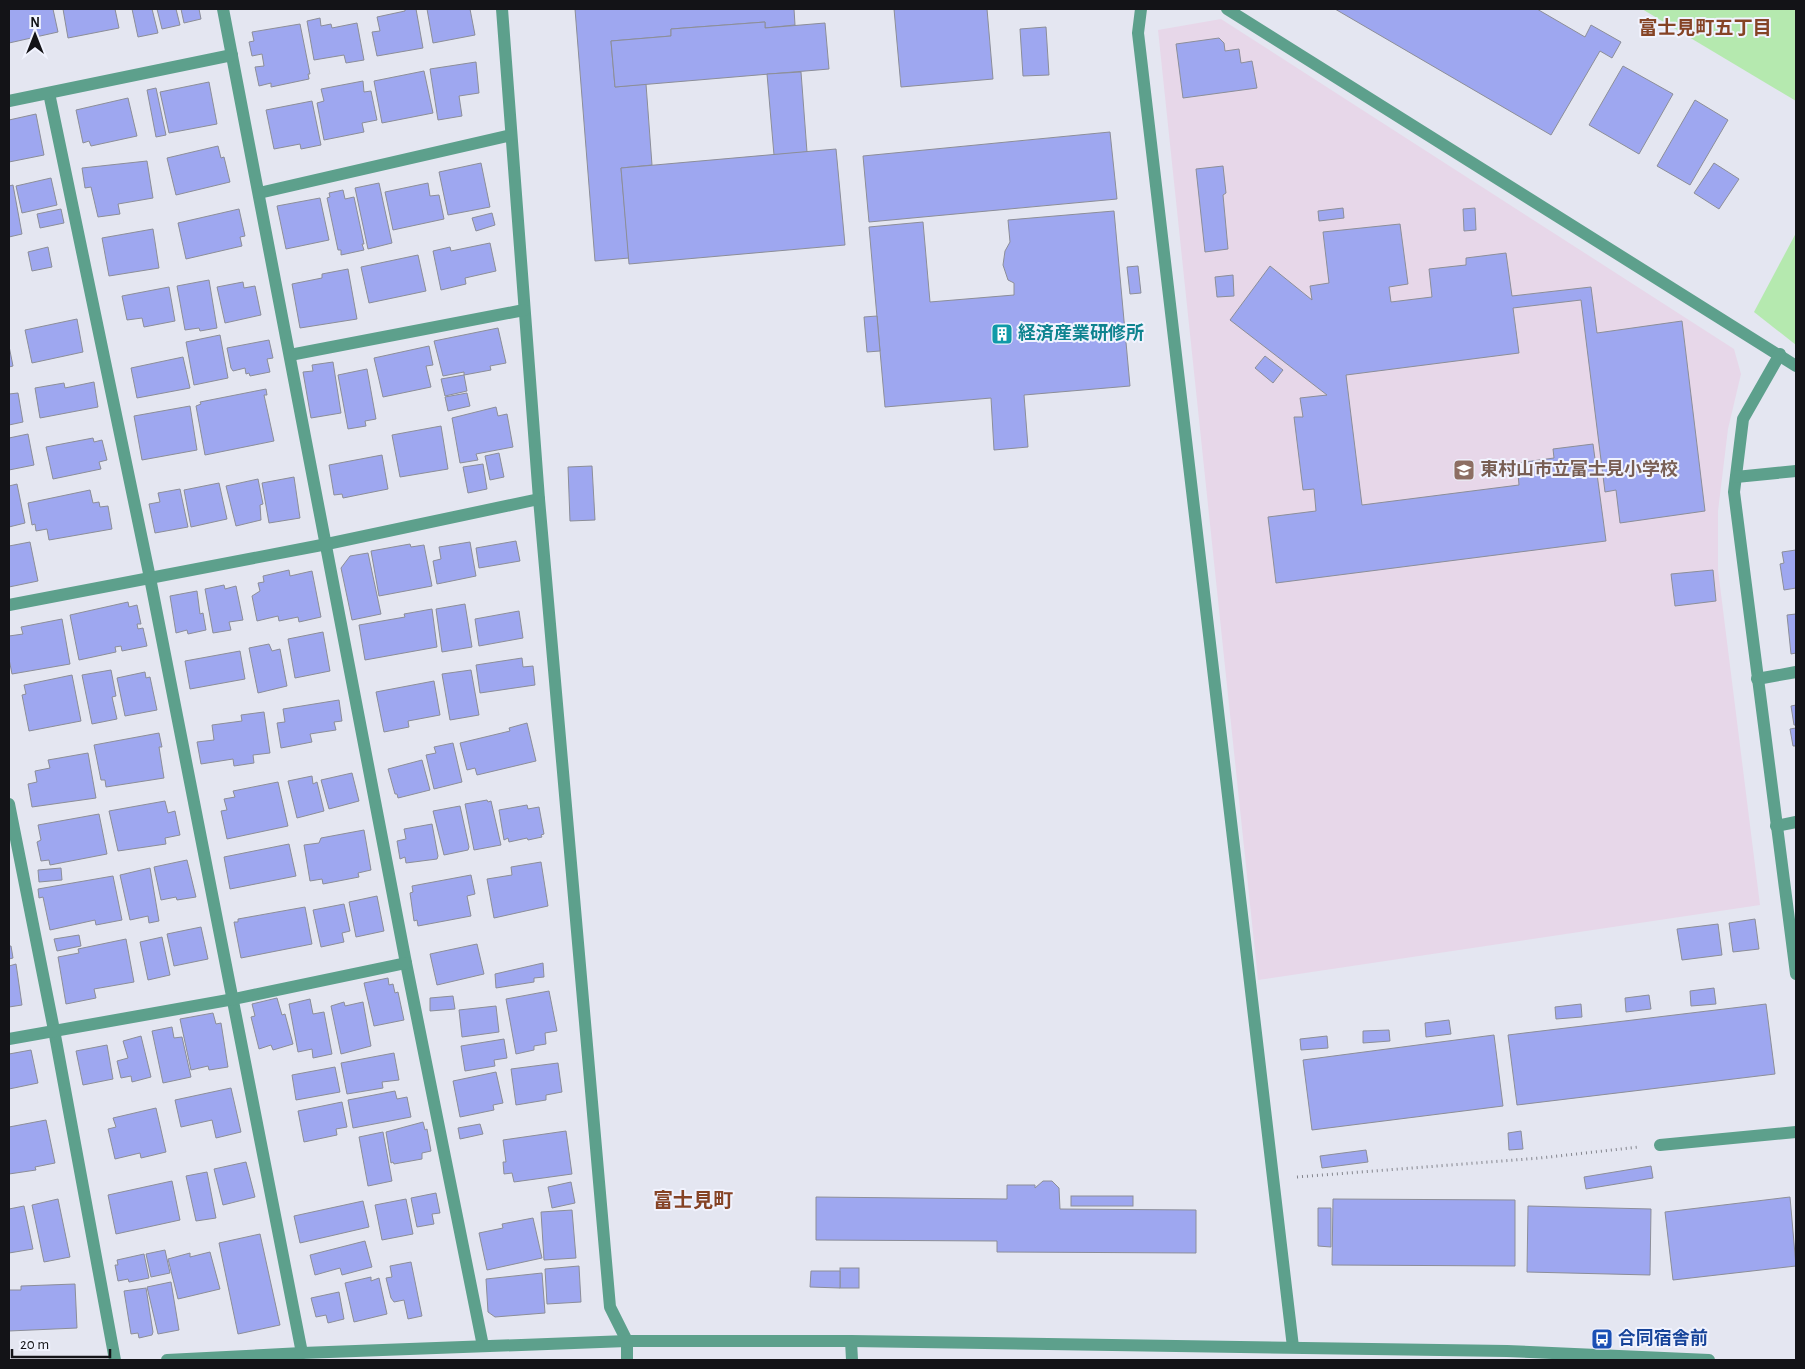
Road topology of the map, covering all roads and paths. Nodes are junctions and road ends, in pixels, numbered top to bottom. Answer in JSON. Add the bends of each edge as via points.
{"nodes":[{"id":1,"x":502,"y":9,"type":"edge"},
{"id":2,"x":1141,"y":9,"type":"edge"},
{"id":3,"x":1226,"y":9,"type":"edge"},
{"id":4,"x":228,"y":10,"type":"edge"},
{"id":5,"x":232,"y":55,"type":"junction"},
{"id":6,"x":49,"y":93,"type":"junction"},
{"id":7,"x":9,"y":101,"type":"edge"},
{"id":8,"x":511,"y":135,"type":"junction"},
{"id":9,"x":259,"y":193,"type":"junction"},
{"id":10,"x":524,"y":310,"type":"junction"},
{"id":11,"x":1780,"y":354,"type":"junction"},
{"id":12,"x":290,"y":355,"type":"junction"},
{"id":13,"x":1796,"y":366,"type":"edge"},
{"id":14,"x":1796,"y":471,"type":"edge"},
{"id":15,"x":1736,"y":477,"type":"junction"},
{"id":16,"x":539,"y":499,"type":"junction"},
{"id":17,"x":327,"y":544,"type":"junction"},
{"id":18,"x":150,"y":578,"type":"junction"},
{"id":19,"x":9,"y":605,"type":"edge"},
{"id":20,"x":1796,"y":672,"type":"edge"},
{"id":21,"x":1757,"y":679,"type":"junction"},
{"id":22,"x":9,"y":804,"type":"edge"},
{"id":23,"x":1796,"y":822,"type":"edge"},
{"id":24,"x":1776,"y":826,"type":"junction"},
{"id":25,"x":406,"y":963,"type":"junction"},
{"id":26,"x":1796,"y":968,"type":"edge"},
{"id":27,"x":234,"y":999,"type":"junction"},
{"id":28,"x":54,"y":1030,"type":"junction"},
{"id":29,"x":9,"y":1039,"type":"edge"},
{"id":30,"x":1796,"y":1132,"type":"edge"},
{"id":31,"x":1660,"y":1145,"type":"joint"},
{"id":32,"x":1274,"y":1178,"type":"junction"},
{"id":33,"x":626,"y":1341,"type":"junction"},
{"id":34,"x":851,"y":1341,"type":"junction"},
{"id":35,"x":483,"y":1346,"type":"junction"},
{"id":36,"x":1293,"y":1347,"type":"junction"},
{"id":37,"x":302,"y":1353,"type":"junction"},
{"id":38,"x":1507,"y":1355,"type":"edge"},
{"id":39,"x":115,"y":1360,"type":"edge"},
{"id":40,"x":167,"y":1360,"type":"edge"},
{"id":41,"x":627,"y":1360,"type":"edge"},
{"id":42,"x":852,"y":1360,"type":"edge"},
{"id":43,"x":1709,"y":1360,"type":"edge"}],
"edges":[{"from":1,"to":8,"type":"street"},
{"from":2,"to":32,"type":"street","via":[[1138,33]]},
{"from":3,"to":11,"type":"street"},
{"from":4,"to":5,"type":"street"},
{"from":5,"to":6,"type":"street"},
{"from":5,"to":9,"type":"street"},
{"from":6,"to":7,"type":"street"},
{"from":6,"to":18,"type":"street"},
{"from":8,"to":9,"type":"street"},
{"from":8,"to":10,"type":"street"},
{"from":9,"to":12,"type":"street"},
{"from":10,"to":12,"type":"street"},
{"from":10,"to":16,"type":"street"},
{"from":11,"to":13,"type":"street"},
{"from":11,"to":15,"type":"street","via":[[1743,419]]},
{"from":12,"to":17,"type":"street"},
{"from":14,"to":15,"type":"street"},
{"from":15,"to":21,"type":"street","via":[[1734,492]]},
{"from":16,"to":17,"type":"street"},
{"from":16,"to":33,"type":"street","via":[[610,1307]]},
{"from":17,"to":18,"type":"street"},
{"from":17,"to":25,"type":"street"},
{"from":18,"to":19,"type":"street"},
{"from":18,"to":27,"type":"street"},
{"from":20,"to":21,"type":"street"},
{"from":21,"to":24,"type":"street"},
{"from":22,"to":28,"type":"street"},
{"from":23,"to":24,"type":"street"},
{"from":24,"to":26,"type":"street"},
{"from":25,"to":27,"type":"street"},
{"from":25,"to":35,"type":"street"},
{"from":27,"to":28,"type":"street"},
{"from":27,"to":37,"type":"street"},
{"from":28,"to":29,"type":"street"},
{"from":28,"to":39,"type":"street"},
{"from":30,"to":31,"type":"street"},
{"from":31,"to":32,"type":"path","via":[[1540,1158]]},
{"from":32,"to":36,"type":"street"},
{"from":33,"to":34,"type":"street"},
{"from":33,"to":35,"type":"street"},
{"from":33,"to":41,"type":"street"},
{"from":34,"to":36,"type":"street"},
{"from":34,"to":42,"type":"street"},
{"from":35,"to":37,"type":"street"},
{"from":36,"to":38,"type":"street"},
{"from":37,"to":40,"type":"street"},
{"from":38,"to":43,"type":"street"}]}
